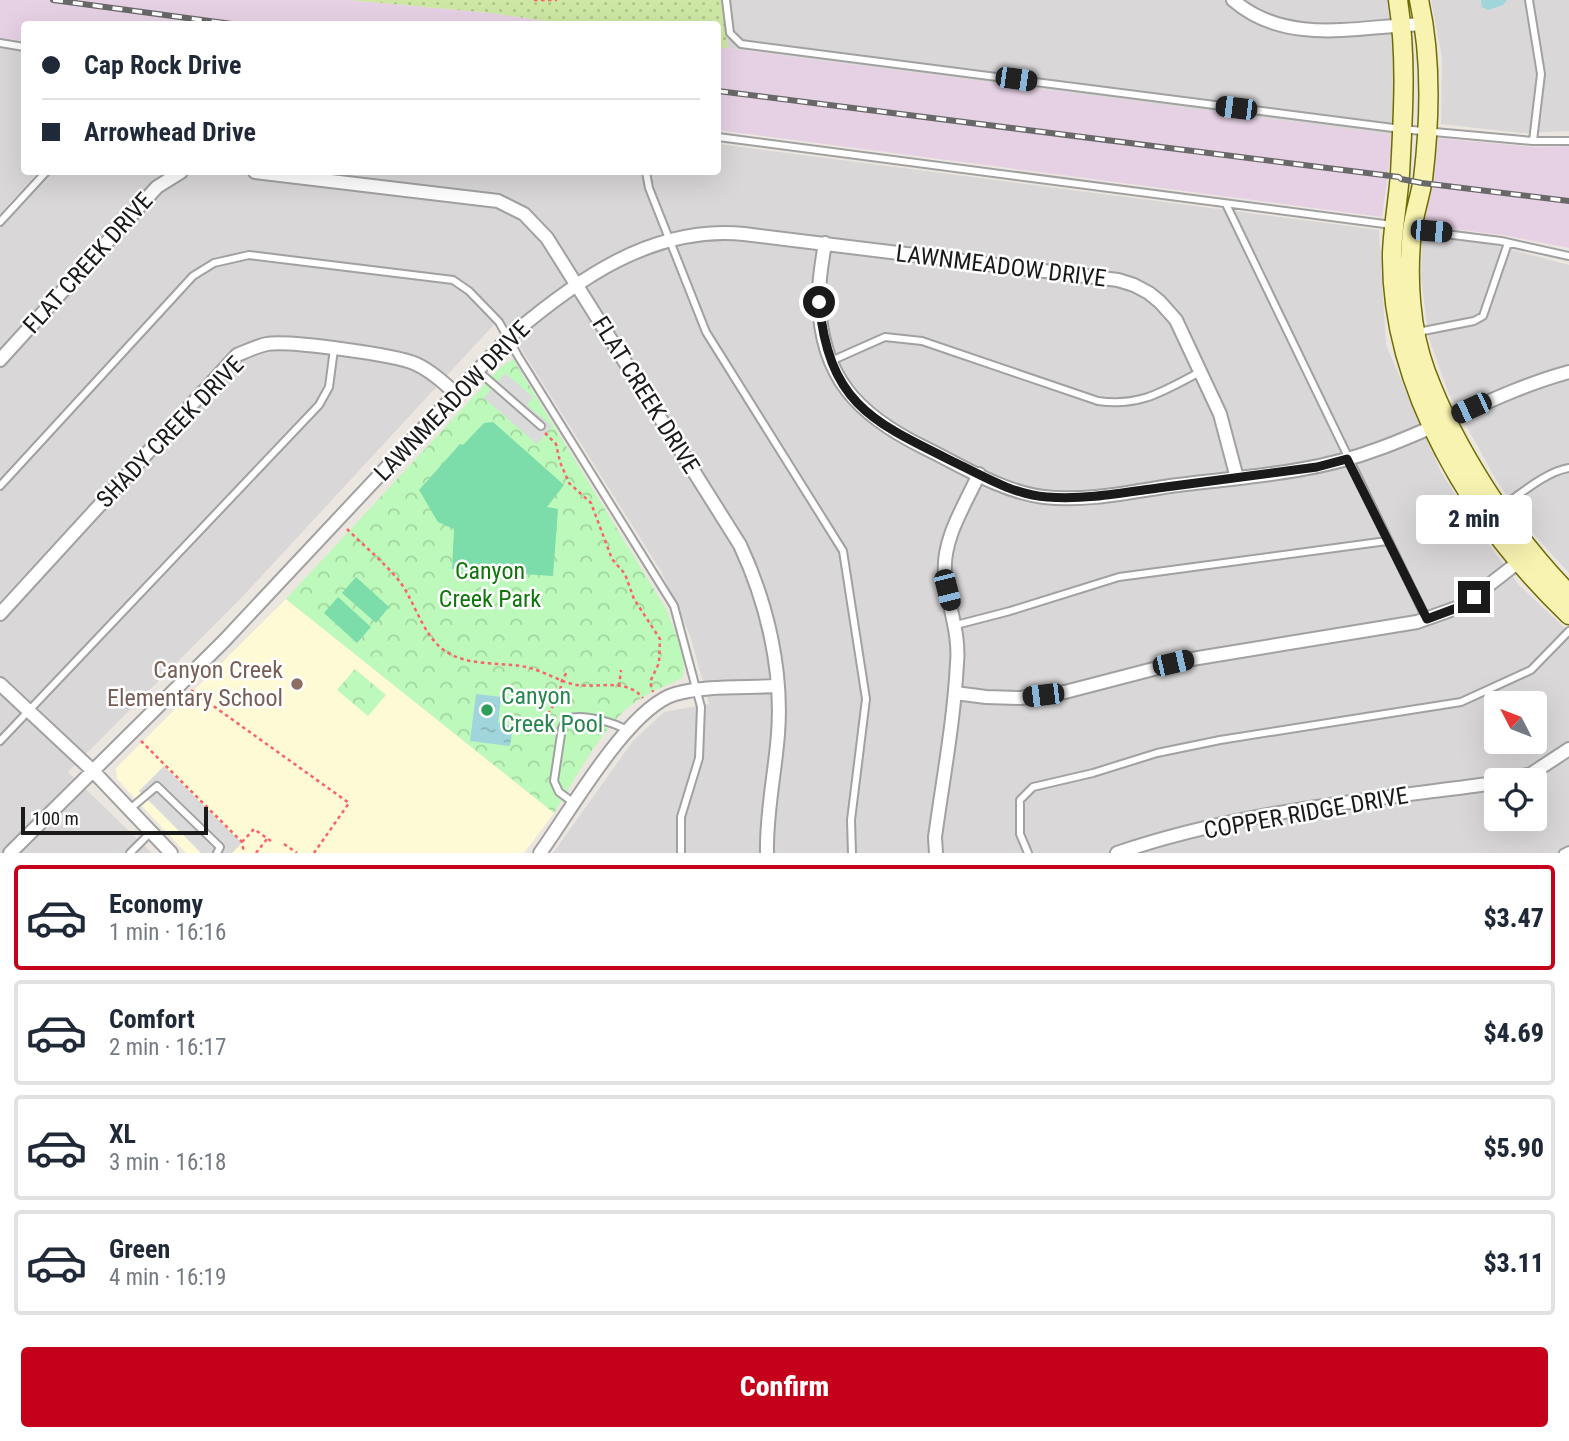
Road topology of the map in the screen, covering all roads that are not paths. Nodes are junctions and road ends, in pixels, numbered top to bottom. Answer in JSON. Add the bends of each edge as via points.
{"nodes":[{"id":1,"x":726,"y":0,"type":"edge"},
{"id":2,"x":1233,"y":0,"type":"edge"},
{"id":3,"x":1398,"y":0,"type":"edge"},
{"id":4,"x":1419,"y":0,"type":"edge"},
{"id":5,"x":1528,"y":0,"type":"edge"},
{"id":6,"x":1424,"y":24,"type":"junction"},
{"id":7,"x":1402,"y":25,"type":"junction"},
{"id":8,"x":0,"y":43,"type":"edge"},
{"id":9,"x":21,"y":46,"type":"edge"},
{"id":10,"x":1401,"y":129,"type":"junction"},
{"id":11,"x":1428,"y":131,"type":"junction"},
{"id":12,"x":721,"y":137,"type":"edge"},
{"id":13,"x":1533,"y":141,"type":"junction"},
{"id":14,"x":1569,"y":141,"type":"edge"},
{"id":15,"x":43,"y":175,"type":"edge"},
{"id":16,"x":176,"y":175,"type":"edge"},
{"id":17,"x":282,"y":175,"type":"edge"},
{"id":18,"x":647,"y":175,"type":"edge"},
{"id":19,"x":1226,"y":204,"type":"junction"},
{"id":20,"x":0,"y":222,"type":"edge"},
{"id":21,"x":1393,"y":225,"type":"junction"},
{"id":22,"x":1412,"y":230,"type":"junction"},
{"id":23,"x":670,"y":239,"type":"junction"},
{"id":24,"x":825,"y":243,"type":"junction"},
{"id":25,"x":1508,"y":243,"type":"junction"},
{"id":26,"x":1569,"y":256,"type":"edge"},
{"id":27,"x":577,"y":285,"type":"junction"},
{"id":28,"x":1416,"y":332,"type":"junction"},
{"id":29,"x":508,"y":338,"type":"junction"},
{"id":30,"x":334,"y":349,"type":"junction"},
{"id":31,"x":0,"y":360,"type":"edge"},
{"id":32,"x":831,"y":361,"type":"junction"},
{"id":33,"x":477,"y":370,"type":"junction"},
{"id":34,"x":1200,"y":372,"type":"junction"},
{"id":35,"x":1569,"y":372,"type":"edge"},
{"id":36,"x":455,"y":393,"type":"junction"},
{"id":37,"x":1441,"y":422,"type":"junction"},
{"id":38,"x":541,"y":426,"type":"dead end"},
{"id":39,"x":1347,"y":459,"type":"junction"},
{"id":40,"x":1569,"y":468,"type":"edge"},
{"id":41,"x":979,"y":474,"type":"junction"},
{"id":42,"x":1237,"y":478,"type":"junction"},
{"id":43,"x":0,"y":486,"type":"edge"},
{"id":44,"x":1500,"y":508,"type":"junction"},
{"id":45,"x":1387,"y":541,"type":"junction"},
{"id":46,"x":1525,"y":557,"type":"junction"},
{"id":47,"x":1569,"y":594,"type":"edge"},
{"id":48,"x":0,"y":614,"type":"edge"},
{"id":49,"x":1569,"y":615,"type":"edge"},
{"id":50,"x":1427,"y":619,"type":"junction"},
{"id":51,"x":956,"y":625,"type":"junction"},
{"id":52,"x":1569,"y":631,"type":"edge"},
{"id":53,"x":0,"y":684,"type":"edge"},
{"id":54,"x":777,"y":686,"type":"junction"},
{"id":55,"x":696,"y":691,"type":"junction"},
{"id":56,"x":955,"y":693,"type":"junction"},
{"id":57,"x":28,"y":712,"type":"junction"},
{"id":58,"x":626,"y":730,"type":"junction"},
{"id":59,"x":0,"y":741,"type":"edge"},
{"id":60,"x":1569,"y":749,"type":"edge"},
{"id":61,"x":1540,"y":768,"type":"edge"},
{"id":62,"x":93,"y":771,"type":"junction"},
{"id":63,"x":1484,"y":785,"type":"edge"},
{"id":64,"x":575,"y":804,"type":"junction"},
{"id":65,"x":130,"y":809,"type":"junction"},
{"id":66,"x":151,"y":831,"type":"junction"},
{"id":67,"x":1569,"y":850,"type":"edge"},
{"id":68,"x":10,"y":853,"type":"edge"},
{"id":69,"x":130,"y":853,"type":"edge"},
{"id":70,"x":171,"y":853,"type":"edge"},
{"id":71,"x":217,"y":853,"type":"edge"},
{"id":72,"x":540,"y":853,"type":"edge"},
{"id":73,"x":681,"y":853,"type":"edge"},
{"id":74,"x":767,"y":853,"type":"edge"},
{"id":75,"x":852,"y":853,"type":"edge"},
{"id":76,"x":936,"y":853,"type":"edge"},
{"id":77,"x":1028,"y":853,"type":"edge"},
{"id":78,"x":1117,"y":853,"type":"edge"},
{"id":79,"x":1563,"y":853,"type":"edge"}],
"edges":[{"from":1,"to":10,"type":"lane","via":[[730,33],[741,44]]},
{"from":2,"to":7,"type":"street","via":[[1280,27],[1357,30]]},
{"from":3,"to":7,"type":"street"},
{"from":4,"to":6,"type":"street"},
{"from":5,"to":13,"type":"lane","via":[[1541,74]]},
{"from":6,"to":7,"type":"street"},
{"from":6,"to":11,"type":"street"},
{"from":7,"to":10,"type":"street"},
{"from":8,"to":9,"type":"lane"},
{"from":10,"to":11,"type":"lane"},
{"from":10,"to":21,"type":"street"},
{"from":11,"to":13,"type":"lane"},
{"from":11,"to":22,"type":"street"},
{"from":12,"to":19,"type":"lane"},
{"from":13,"to":14,"type":"lane"},
{"from":15,"to":20,"type":"lane"},
{"from":16,"to":31,"type":"street","name":"FLAT CREEK DRIVE","via":[[157,187]]},
{"from":17,"to":27,"type":"street","name":"FLAT CREEK DRIVE","via":[[507,204],[541,230]]},
{"from":18,"to":23,"type":"lane"},
{"from":19,"to":21,"type":"lane"},
{"from":19,"to":39,"type":"lane"},
{"from":21,"to":22,"type":"lane"},
{"from":21,"to":37,"type":"street","via":[[1398,314],[1407,355]]},
{"from":22,"to":25,"type":"lane"},
{"from":22,"to":28,"type":"street","via":[[1409,270]]},
{"from":23,"to":24,"type":"street","name":"LAWNMEADOW DRIVE","via":[[730,233]]},
{"from":23,"to":27,"type":"street","name":"LAWNMEADOW DRIVE","via":[[628,255]]},
{"from":23,"to":75,"type":"lane","via":[[706,332],[843,551],[866,699],[851,820]]},
{"from":24,"to":32,"type":"street","via":[[819,302]]},
{"from":24,"to":34,"type":"street","name":"LAWNMEADOW DRIVE","via":[[1126,282],[1149,293],[1171,314]]},
{"from":25,"to":26,"type":"lane"},
{"from":25,"to":28,"type":"lane","via":[[1483,316]]},
{"from":27,"to":29,"type":"street","name":"LAWNMEADOW DRIVE"},
{"from":27,"to":54,"type":"street","name":"FLAT CREEK DRIVE","via":[[740,545],[771,635]]},
{"from":28,"to":37,"type":"street"},
{"from":29,"to":33,"type":"street","name":"LAWNMEADOW DRIVE"},
{"from":29,"to":43,"type":"lane","via":[[484,306],[453,280],[249,255],[214,263],[192,276]]},
{"from":29,"to":55,"type":"lane","via":[[674,606]]},
{"from":30,"to":36,"type":"street","name":"SHADY CREEK DRIVE","via":[[415,364]]},
{"from":30,"to":48,"type":"street","name":"SHADY CREEK DRIVE","via":[[276,343],[237,355]]},
{"from":30,"to":57,"type":"lane","via":[[329,387],[319,405]]},
{"from":32,"to":34,"type":"lane","via":[[885,337],[922,341],[1098,401],[1118,403],[1145,400]]},
{"from":32,"to":41,"type":"street","via":[[870,417]]},
{"from":33,"to":36,"type":"street","name":"LAWNMEADOW DRIVE"},
{"from":33,"to":38,"type":"lane"},
{"from":34,"to":42,"type":"street","name":"LAWNMEADOW DRIVE","via":[[1220,414]]},
{"from":35,"to":37,"type":"street"},
{"from":36,"to":62,"type":"street","name":"LAWNMEADOW DRIVE","via":[[224,641]]},
{"from":37,"to":39,"type":"street"},
{"from":37,"to":44,"type":"street"},
{"from":37,"to":46,"type":"street","via":[[1470,497],[1494,533]]},
{"from":39,"to":42,"type":"street"},
{"from":39,"to":45,"type":"lane"},
{"from":40,"to":44,"type":"lane"},
{"from":41,"to":42,"type":"street","via":[[1028,494],[1063,498]]},
{"from":41,"to":51,"type":"street","via":[[946,552],[944,572]]},
{"from":44,"to":46,"type":"street"},
{"from":45,"to":50,"type":"lane"},
{"from":45,"to":51,"type":"lane","via":[[1119,577]]},
{"from":46,"to":47,"type":"street"},
{"from":46,"to":49,"type":"street"},
{"from":46,"to":50,"type":"street","via":[[1462,606]]},
{"from":50,"to":56,"type":"street","via":[[1192,659],[1065,692],[1020,698]]},
{"from":51,"to":56,"type":"street"},
{"from":52,"to":77,"type":"lane","via":[[1531,670],[1461,702],[1220,740],[1033,787],[1020,800],[1020,834]]},
{"from":53,"to":57,"type":"street"},
{"from":54,"to":55,"type":"street"},
{"from":54,"to":74,"type":"street","name":"FLAT CREEK DRIVE","via":[[778,732]]},
{"from":55,"to":58,"type":"street","via":[[651,705]]},
{"from":55,"to":73,"type":"lane","via":[[701,707],[699,758],[681,817]]},
{"from":56,"to":76,"type":"street"},
{"from":57,"to":59,"type":"lane"},
{"from":57,"to":62,"type":"street"},
{"from":58,"to":64,"type":"street"},
{"from":58,"to":64,"type":"lane","via":[[585,718],[566,722],[554,781],[559,792]]},
{"from":60,"to":61,"type":"street"},
{"from":62,"to":65,"type":"street"},
{"from":62,"to":68,"type":"street","name":"LAWNMEADOW DRIVE"},
{"from":63,"to":78,"type":"street","name":"COPPER RIDGE DRIVE","via":[[1253,819],[1170,836]]},
{"from":64,"to":72,"type":"street"},
{"from":65,"to":66,"type":"street"},
{"from":65,"to":71,"type":"lane","via":[[157,786],[220,847]]},
{"from":66,"to":69,"type":"lane"},
{"from":66,"to":70,"type":"street"},
{"from":67,"to":79,"type":"lane"}]}
